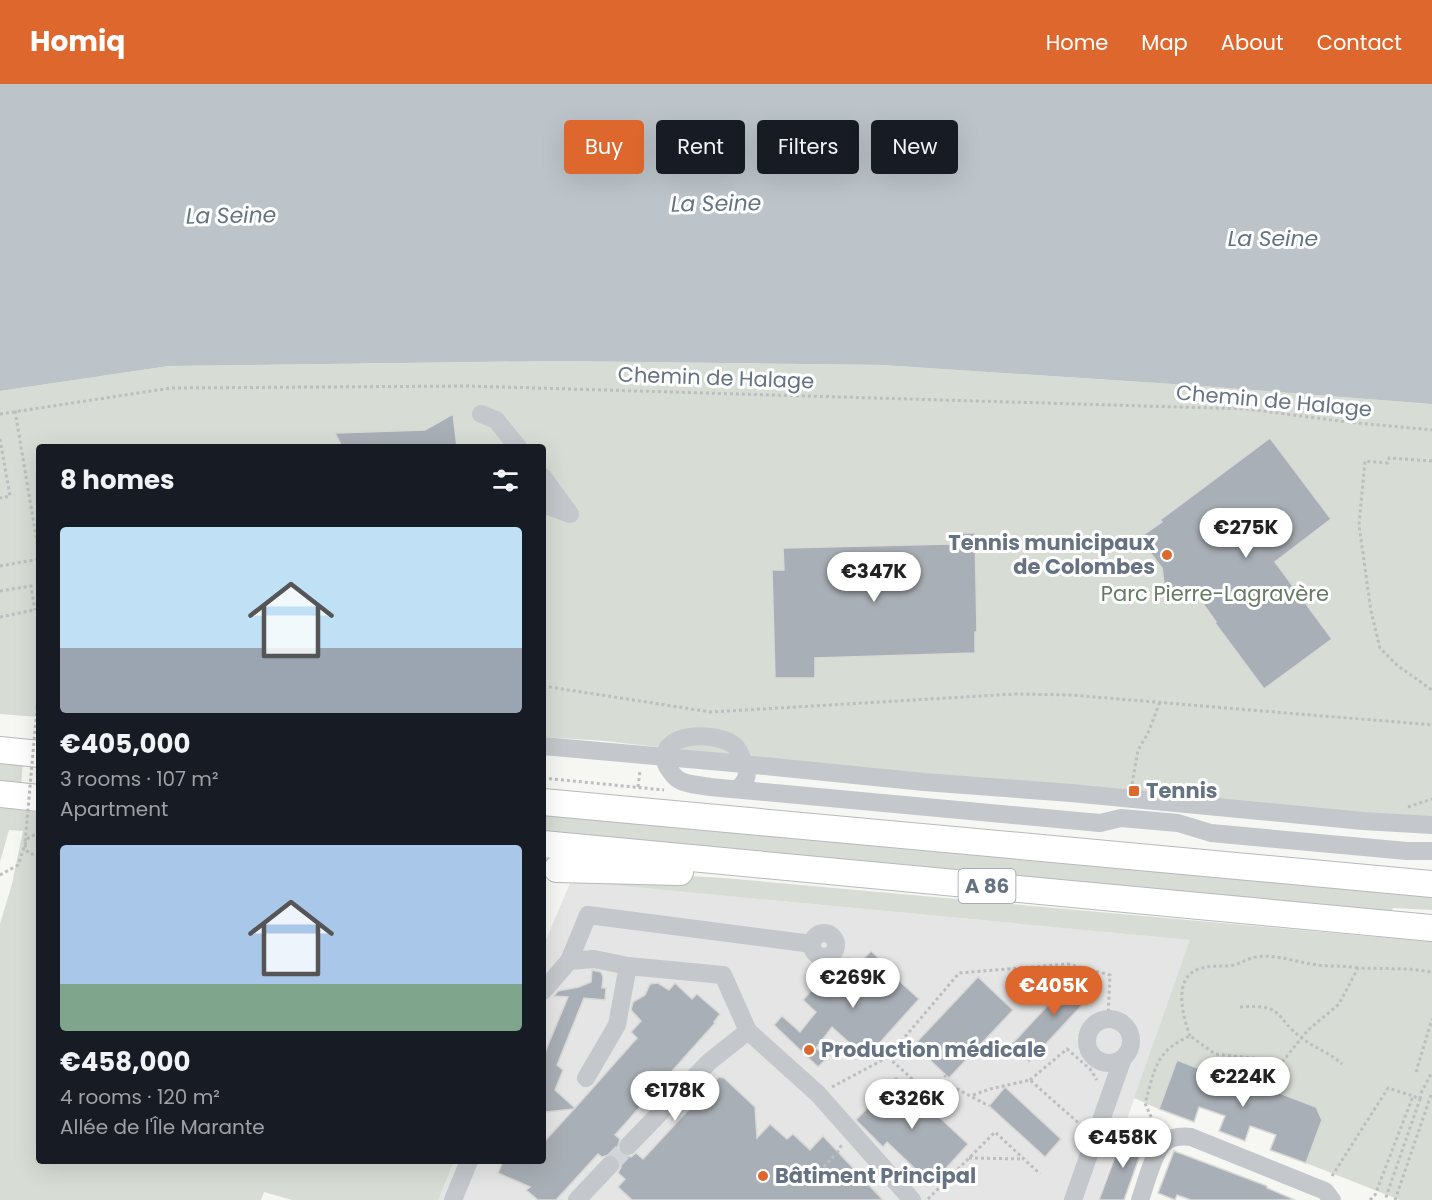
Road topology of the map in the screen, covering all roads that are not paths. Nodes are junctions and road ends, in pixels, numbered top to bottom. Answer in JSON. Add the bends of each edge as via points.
{"nodes":[{"id":1,"x":481,"y":414,"type":"dead end"},
{"id":2,"x":516,"y":444,"type":"edge"},
{"id":3,"x":546,"y":481,"type":"edge"},
{"id":4,"x":546,"y":505,"type":"edge"},
{"id":5,"x":546,"y":746,"type":"edge"},
{"id":6,"x":0,"y":750,"type":"edge"},
{"id":7,"x":36,"y":754,"type":"edge"},
{"id":8,"x":666,"y":756,"type":"junction"},
{"id":9,"x":744,"y":764,"type":"junction"},
{"id":10,"x":737,"y":789,"type":"junction"},
{"id":11,"x":1079,"y":794,"type":"junction"},
{"id":12,"x":0,"y":795,"type":"edge"},
{"id":13,"x":36,"y":798,"type":"edge"},
{"id":14,"x":546,"y":802,"type":"edge"},
{"id":15,"x":1076,"y":821,"type":"junction"},
{"id":16,"x":1432,"y":825,"type":"edge"},
{"id":17,"x":546,"y":844,"type":"edge"},
{"id":18,"x":1432,"y":851,"type":"edge"},
{"id":19,"x":716,"y":860,"type":"junction"},
{"id":20,"x":550,"y":868,"type":"edge"},
{"id":21,"x":1432,"y":884,"type":"edge"},
{"id":22,"x":1432,"y":928,"type":"edge"},
{"id":23,"x":812,"y":944,"type":"dead end"},
{"id":24,"x":569,"y":961,"type":"junction"},
{"id":25,"x":628,"y":966,"type":"junction"},
{"id":26,"x":546,"y":988,"type":"edge"},
{"id":27,"x":748,"y":1031,"type":"junction"},
{"id":28,"x":1123,"y":1058,"type":"junction"},
{"id":29,"x":586,"y":1078,"type":"dead end"},
{"id":30,"x":628,"y":1146,"type":"tunnel mouth"},
{"id":31,"x":468,"y":1164,"type":"edge"},
{"id":32,"x":610,"y":1165,"type":"tunnel mouth"},
{"id":33,"x":453,"y":1200,"type":"edge"},
{"id":34,"x":577,"y":1200,"type":"edge"},
{"id":35,"x":912,"y":1200,"type":"edge"},
{"id":36,"x":1072,"y":1200,"type":"edge"},
{"id":37,"x":1140,"y":1200,"type":"edge"},
{"id":38,"x":1332,"y":1200,"type":"edge"}],
"edges":[{"from":1,"to":2,"type":"street","via":[[496,420]]},
{"from":3,"to":4,"type":"street","via":[[570,514]]},
{"from":5,"to":8,"type":"street"},
{"from":6,"to":7,"type":"highway"},
{"from":8,"to":9,"type":"street","via":[[668,748],[681,738],[719,738],[736,747]]},
{"from":8,"to":10,"type":"street","via":[[670,771],[681,782]]},
{"from":9,"to":10,"type":"street","via":[[747,777]]},
{"from":9,"to":11,"type":"street"},
{"from":10,"to":15,"type":"street"},
{"from":11,"to":15,"type":"street","via":[[1093,808],[1091,814]]},
{"from":11,"to":15,"type":"street","via":[[1064,800],[1061,807]]},
{"from":11,"to":16,"type":"street"},
{"from":12,"to":13,"type":"highway"},
{"from":14,"to":21,"type":"highway","number":"A 86"},
{"from":15,"to":18,"type":"street","via":[[1129,819],[1184,824],[1211,834]]},
{"from":17,"to":19,"type":"highway","number":"A 86"},
{"from":19,"to":20,"type":"highway","via":[[705,873]]},
{"from":19,"to":22,"type":"highway","number":"A 86"},
{"from":23,"to":24,"type":"street","via":[[588,915]]},
{"from":24,"to":25,"type":"street","via":[[594,959]]},
{"from":24,"to":26,"type":"street"},
{"from":25,"to":27,"type":"street","via":[[723,975]]},
{"from":25,"to":29,"type":"street","via":[[617,1025]]},
{"from":27,"to":30,"type":"street","via":[[709,1062]]},
{"from":27,"to":35,"type":"street","via":[[818,1094]]},
{"from":28,"to":28,"type":"street","via":[[1109,1063],[1090,1052],[1090,1030],[1095,1024],[1108,1019],[1121,1022],[1130,1033],[1131,1047]]},
{"from":28,"to":36,"type":"street"},
{"from":31,"to":33,"type":"street"},
{"from":32,"to":34,"type":"street"},
{"from":37,"to":38,"type":"street","via":[[1163,1143],[1191,1137],[1325,1191]]}]}
